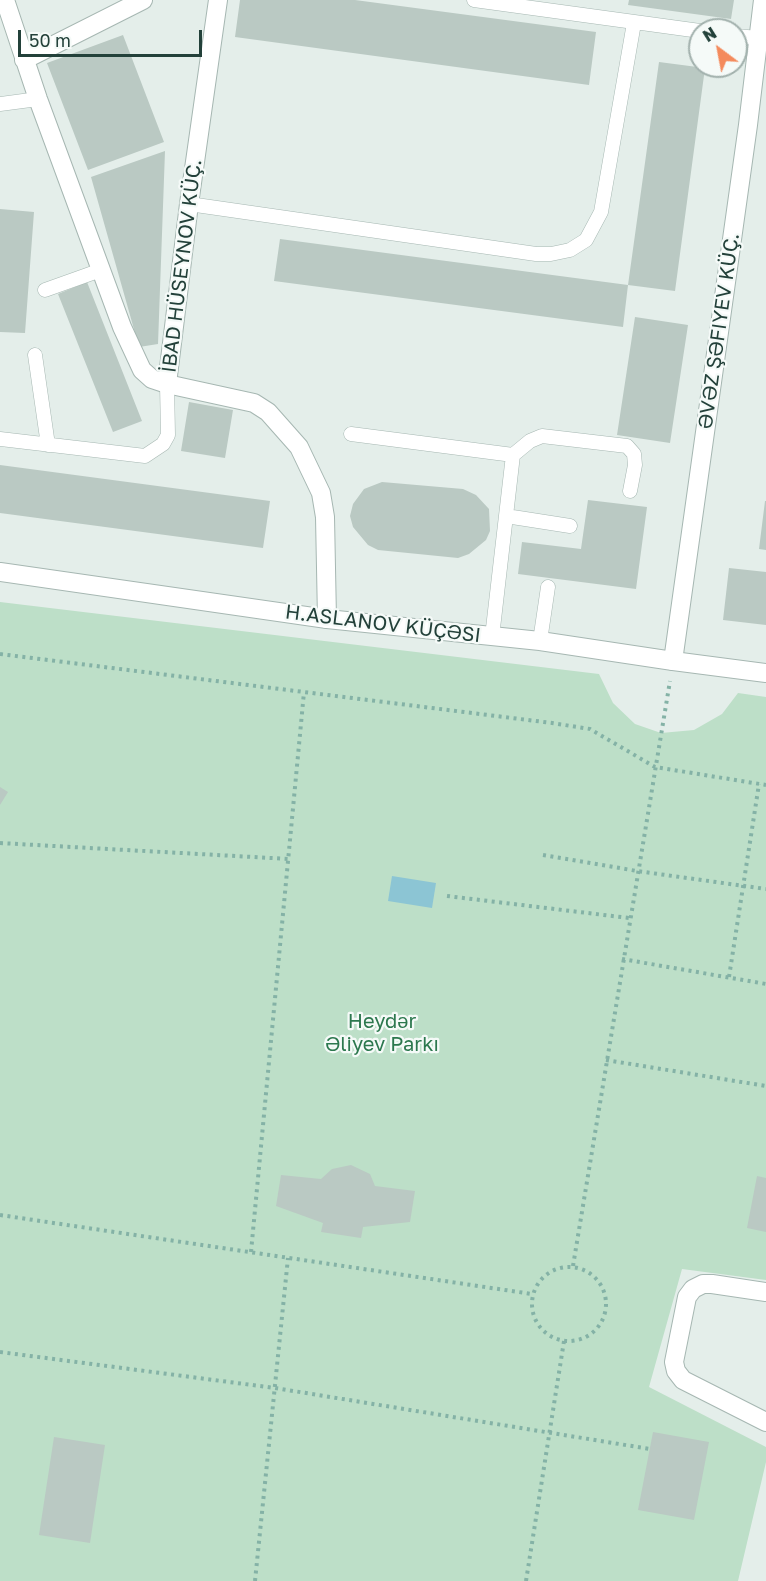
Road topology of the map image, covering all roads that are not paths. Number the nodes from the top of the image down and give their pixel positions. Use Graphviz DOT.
graph roads {
  1 [pos="5,0"];
  2 [pos="143,0"];
  3 [pos="218,0"];
  4 [pos="474,0"];
  5 [pos="763,0"];
  6 [pos="634,23"];
  7 [pos="688,30"];
  8 [pos="748,37"];
  9 [pos="758,38"];
  10 [pos="24,60"];
  11 [pos="38,99"];
  12 [pos="0,104"];
  13 [pos="757,126"];
  14 [pos="189,204"];
  15 [pos="101,270"];
  16 [pos="45,290"];
  17 [pos="35,356"];
  18 [pos="167,384"];
  19 [pos="351,434"];
  20 [pos="0,439"];
  21 [pos="48,445"];
  22 [pos="513,455"];
  23 [pos="630,491"];
  24 [pos="506,516"];
  25 [pos="570,526"];
  26 [pos="0,572"];
  27 [pos="548,587"];
  28 [pos="327,619"];
  29 [pos="492,637"];
  30 [pos="540,641"];
  31 [pos="673,661"];
  32 [pos="766,674"];
  33 [pos="766,1292"];
  34 [pos="766,1422"];
  1 -- 10 [label="street"];
  2 -- 10 [label="street"];
  3 -- 14 [label="street, İBAD HÜSEYNOV KÜÇ."];
  4 -- 6 [label="lane"];
  5 -- 9 [label="street, ƏVƏZ ŞƏFIYEV KÜÇ."];
  6 -- 7 [label="lane"];
  6 -- 14 [label="lane"];
  8 -- 9 [label="lane"];
  9 -- 13 [label="street, ƏVƏZ ŞƏFIYEV KÜÇ."];
  10 -- 11 [label="street"];
  11 -- 12 [label="lane"];
  11 -- 15 [label="street"];
  13 -- 31 [label="street, ƏVƏZ ŞƏFIYEV KÜÇ."];
  14 -- 18 [label="street, İBAD HÜSEYNOV KÜÇ."];
  15 -- 16 [label="lane"];
  15 -- 18 [label="street"];
  17 -- 21 [label="lane"];
  18 -- 21 [label="lane"];
  18 -- 28 [label="street, İBAD HÜSEYNOV KÜÇ."];
  19 -- 22 [label="lane"];
  20 -- 21 [label="lane"];
  22 -- 23 [label="lane"];
  22 -- 24 [label="lane"];
  24 -- 25 [label="lane"];
  24 -- 29 [label="lane"];
  26 -- 28 [label="street, H.ASLANOV KÜÇƏSI"];
  27 -- 30 [label="lane"];
  28 -- 29 [label="street, H.ASLANOV KÜÇƏSI"];
  29 -- 30 [label="street, H.ASLANOV KÜÇƏSI"];
  30 -- 31 [label="street, H.ASLANOV KÜÇƏSI"];
  31 -- 32 [label="street, H.ASLANOV KÜÇƏSI"];
  33 -- 34 [label="street"];
}
